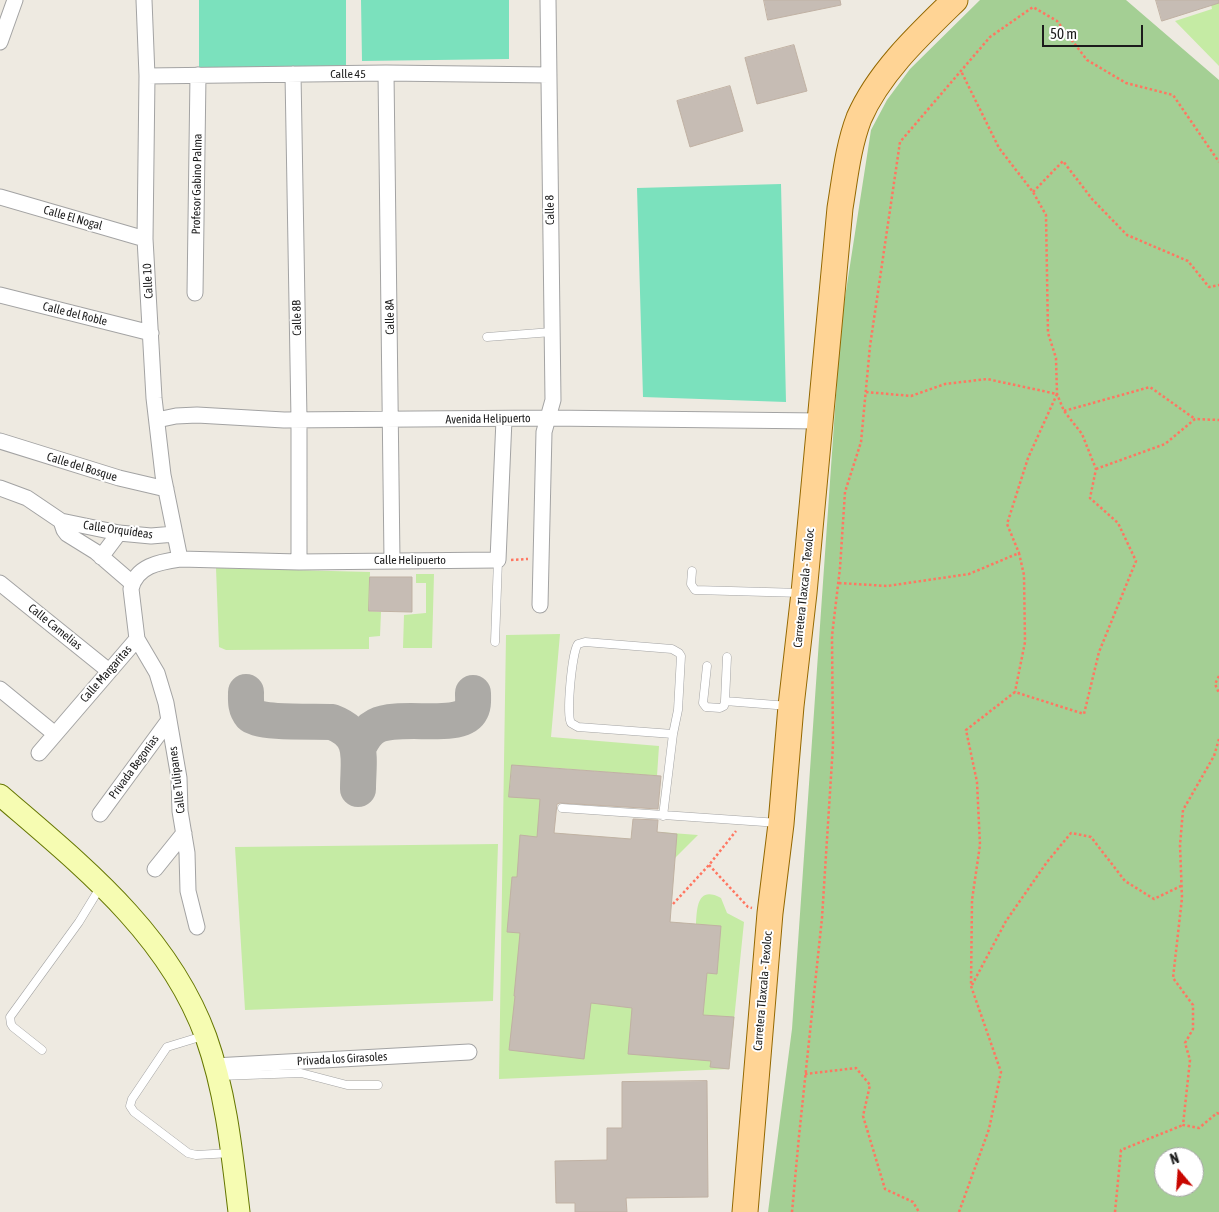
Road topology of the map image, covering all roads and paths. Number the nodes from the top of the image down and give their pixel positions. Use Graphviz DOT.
graph roads {
  1 [pos="15,0"];
  2 [pos="144,0"];
  3 [pos="548,0"];
  4 [pos="955,0"];
  5 [pos="0,42"];
  6 [pos="961,70"];
  7 [pos="386,73"];
  8 [pos="293,74"];
  9 [pos="198,75"];
  10 [pos="549,75"];
  11 [pos="147,76"];
  12 [pos="1219,162"];
  13 [pos="1033,192"];
  14 [pos="0,197"];
  15 [pos="145,239"];
  16 [pos="1219,285"];
  17 [pos="195,293"];
  18 [pos="0,295"];
  19 [pos="552,332"];
  20 [pos="151,333"];
  21 [pos="487,337"];
  22 [pos="866,392"];
  23 [pos="1057,394"];
  24 [pos="1064,411"];
  25 [pos="547,418"];
  26 [pos="504,419"];
  27 [pos="1195,419"];
  28 [pos="157,420"];
  29 [pos="298,420"];
  30 [pos="391,420"];
  31 [pos="1219,420"];
  32 [pos="820,421"];
  33 [pos="0,441"];
  34 [pos="1096,469"];
  35 [pos="0,488"];
  36 [pos="166,490"];
  37 [pos="61,521"];
  38 [pos="119,533"];
  39 [pos="175,534"];
  40 [pos="1019,553"];
  41 [pos="101,557"];
  42 [pos="542,558"];
  43 [pos="180,559"];
  44 [pos="392,560"];
  45 [pos="498,560"];
  46 [pos="299,562"];
  47 [pos="692,571"];
  48 [pos="0,583"];
  49 [pos="132,583"];
  50 [pos="838,583"];
  51 [pos="804,593"];
  52 [pos="540,605"];
  53 [pos="137,639"];
  54 [pos="495,642"];
  55 [pos="727,656"];
  56 [pos="707,666"];
  57 [pos="110,671"];
  58 [pos="1219,676"];
  59 [pos="0,689"];
  60 [pos="1015,692"];
  61 [pos="1219,693"];
  62 [pos="725,701"];
  63 [pos="791,706"];
  64 [pos="169,720"];
  65 [pos="56,734"];
  66 [pos="673,734"];
  67 [pos="1219,740"];
  68 [pos="39,753"];
  69 [pos="0,795"];
  70 [pos="562,808"];
  71 [pos="100,814"];
  72 [pos="663,816"];
  73 [pos="744,821"];
  74 [pos="781,824"];
  75 [pos="184,833"];
  76 [pos="709,865"];
  77 [pos="155,869"];
  78 [pos="102,885"];
  79 [pos="1181,886"];
  80 [pos="673,904"];
  81 [pos="770,913"];
  82 [pos="197,927"];
  83 [pos="971,986"];
  84 [pos="205,1035"];
  85 [pos="42,1050"];
  86 [pos="469,1052"];
  87 [pos="216,1071"];
  88 [pos="806,1074"];
  89 [pos="378,1085"];
  90 [pos="1219,1114"];
  91 [pos="1183,1125"];
  92 [pos="232,1153"];
  93 [pos="239,1212"];
  94 [pos="745,1212"];
  95 [pos="792,1212"];
  96 [pos="918,1212"];
  97 [pos="959,1212"];
  98 [pos="1115,1212"];
  1 -- 5 [label="street"];
  2 -- 11 [label="street, Calle 10"];
  3 -- 10 [label="street, Calle 8"];
  4 -- 32 [label="main road, Carretera Tlaxcala - Texoloc"];
  6 -- 12 [label="path"];
  6 -- 13 [label="path"];
  6 -- 22 [label="path"];
  7 -- 8 [label="street, Calle 45"];
  7 -- 10 [label="street, Calle 45"];
  7 -- 30 [label="street, Calle 8A"];
  8 -- 9 [label="street, Calle 45"];
  8 -- 29 [label="street, Calle 8B"];
  9 -- 11 [label="street, Calle 45"];
  9 -- 17 [label="street, Profesor Gabino Palma"];
  10 -- 19 [label="street, Calle 8"];
  11 -- 15 [label="street, Calle 10"];
  13 -- 16 [label="path"];
  13 -- 23 [label="path"];
  14 -- 15 [label="street, Calle El Nogal"];
  15 -- 20 [label="street, Calle 10"];
  18 -- 20 [label="street, Calle del Roble"];
  19 -- 21 [label="lane"];
  19 -- 25 [label="street, Calle 8"];
  20 -- 28 [label="street, Calle 10"];
  22 -- 23 [label="path"];
  22 -- 50 [label="path"];
  23 -- 24 [label="path"];
  23 -- 40 [label="path"];
  24 -- 27 [label="path"];
  24 -- 34 [label="path"];
  25 -- 26 [label="street, Avenida Helipuerto"];
  25 -- 32 [label="street, Avenida Helipuerto"];
  25 -- 42 [label="street, Calle 8"];
  26 -- 30 [label="street, Avenida Helipuerto"];
  26 -- 45 [label="street"];
  27 -- 31 [label="path"];
  27 -- 34 [label="path"];
  28 -- 29 [label="street, Avenida Helipuerto"];
  28 -- 36 [label="street, Calle 10"];
  29 -- 30 [label="street, Avenida Helipuerto"];
  29 -- 46 [label="street, Calle 8B"];
  30 -- 44 [label="street, Calle 8A"];
  32 -- 51 [label="main road, Carretera Tlaxcala - Texoloc"];
  33 -- 36 [label="street, Calle del Bosque"];
  34 -- 60 [label="path"];
  35 -- 37 [label="street, Calle Orquídeas"];
  36 -- 39 [label="street, Calle 10"];
  37 -- 38 [label="street, Calle Orquídeas"];
  37 -- 41 [label="street, Calle Orquídeas"];
  38 -- 39 [label="street, Calle Orquídeas"];
  38 -- 41 [label="street"];
  39 -- 43 [label="street, Calle 10"];
  40 -- 50 [label="path"];
  40 -- 60 [label="path"];
  41 -- 49 [label="street, Calle Orquídeas"];
  42 -- 45 [label="path"];
  42 -- 52 [label="street, Calle 8"];
  43 -- 46 [label="street, Calle Helipuerto"];
  43 -- 49 [label="street"];
  44 -- 45 [label="street, Calle Helipuerto"];
  44 -- 46 [label="street, Calle Helipuerto"];
  45 -- 54 [label="lane"];
  47 -- 51 [label="lane"];
  48 -- 57 [label="street, Calle Camelias"];
  49 -- 53 [label="street, Calle Margaritas"];
  50 -- 88 [label="path"];
  51 -- 63 [label="main road, Carretera Tlaxcala - Texoloc"];
  53 -- 57 [label="street, Calle Margaritas"];
  53 -- 64 [label="street, Calle Tulipanes"];
  55 -- 62 [label="lane"];
  56 -- 62 [label="lane"];
  57 -- 65 [label="street, Calle Margaritas"];
  58 -- 61 [label="path"];
  59 -- 65 [label="street"];
  60 -- 83 [label="path"];
  62 -- 63 [label="lane"];
  63 -- 74 [label="main road, Carretera Tlaxcala - Texoloc"];
  64 -- 71 [label="street, Privada Begonias"];
  64 -- 75 [label="street, Calle Tulipanes"];
  65 -- 68 [label="street, Calle Margaritas"];
  66 -- 66 [label="lane"];
  66 -- 72 [label="lane"];
  67 -- 79 [label="path"];
  69 -- 78 [label="main road"];
  70 -- 72 [label="lane"];
  72 -- 73 [label="lane"];
  73 -- 74 [label="lane"];
  73 -- 76 [label="path"];
  74 -- 81 [label="main road, Carretera Tlaxcala - Texoloc"];
  75 -- 77 [label="street"];
  75 -- 82 [label="street, Calle Tulipanes"];
  76 -- 80 [label="path"];
  76 -- 81 [label="path"];
  78 -- 84 [label="main road"];
  78 -- 85 [label="lane"];
  79 -- 83 [label="path"];
  79 -- 91 [label="path"];
  81 -- 94 [label="main road, Carretera Tlaxcala - Texoloc"];
  83 -- 97 [label="path"];
  84 -- 87 [label="main road"];
  84 -- 92 [label="lane"];
  86 -- 87 [label="street, Privada los Girasoles"];
  87 -- 89 [label="lane"];
  87 -- 92 [label="main road"];
  88 -- 95 [label="path"];
  88 -- 96 [label="path"];
  90 -- 91 [label="path"];
  91 -- 98 [label="path"];
  92 -- 93 [label="main road"];
}
